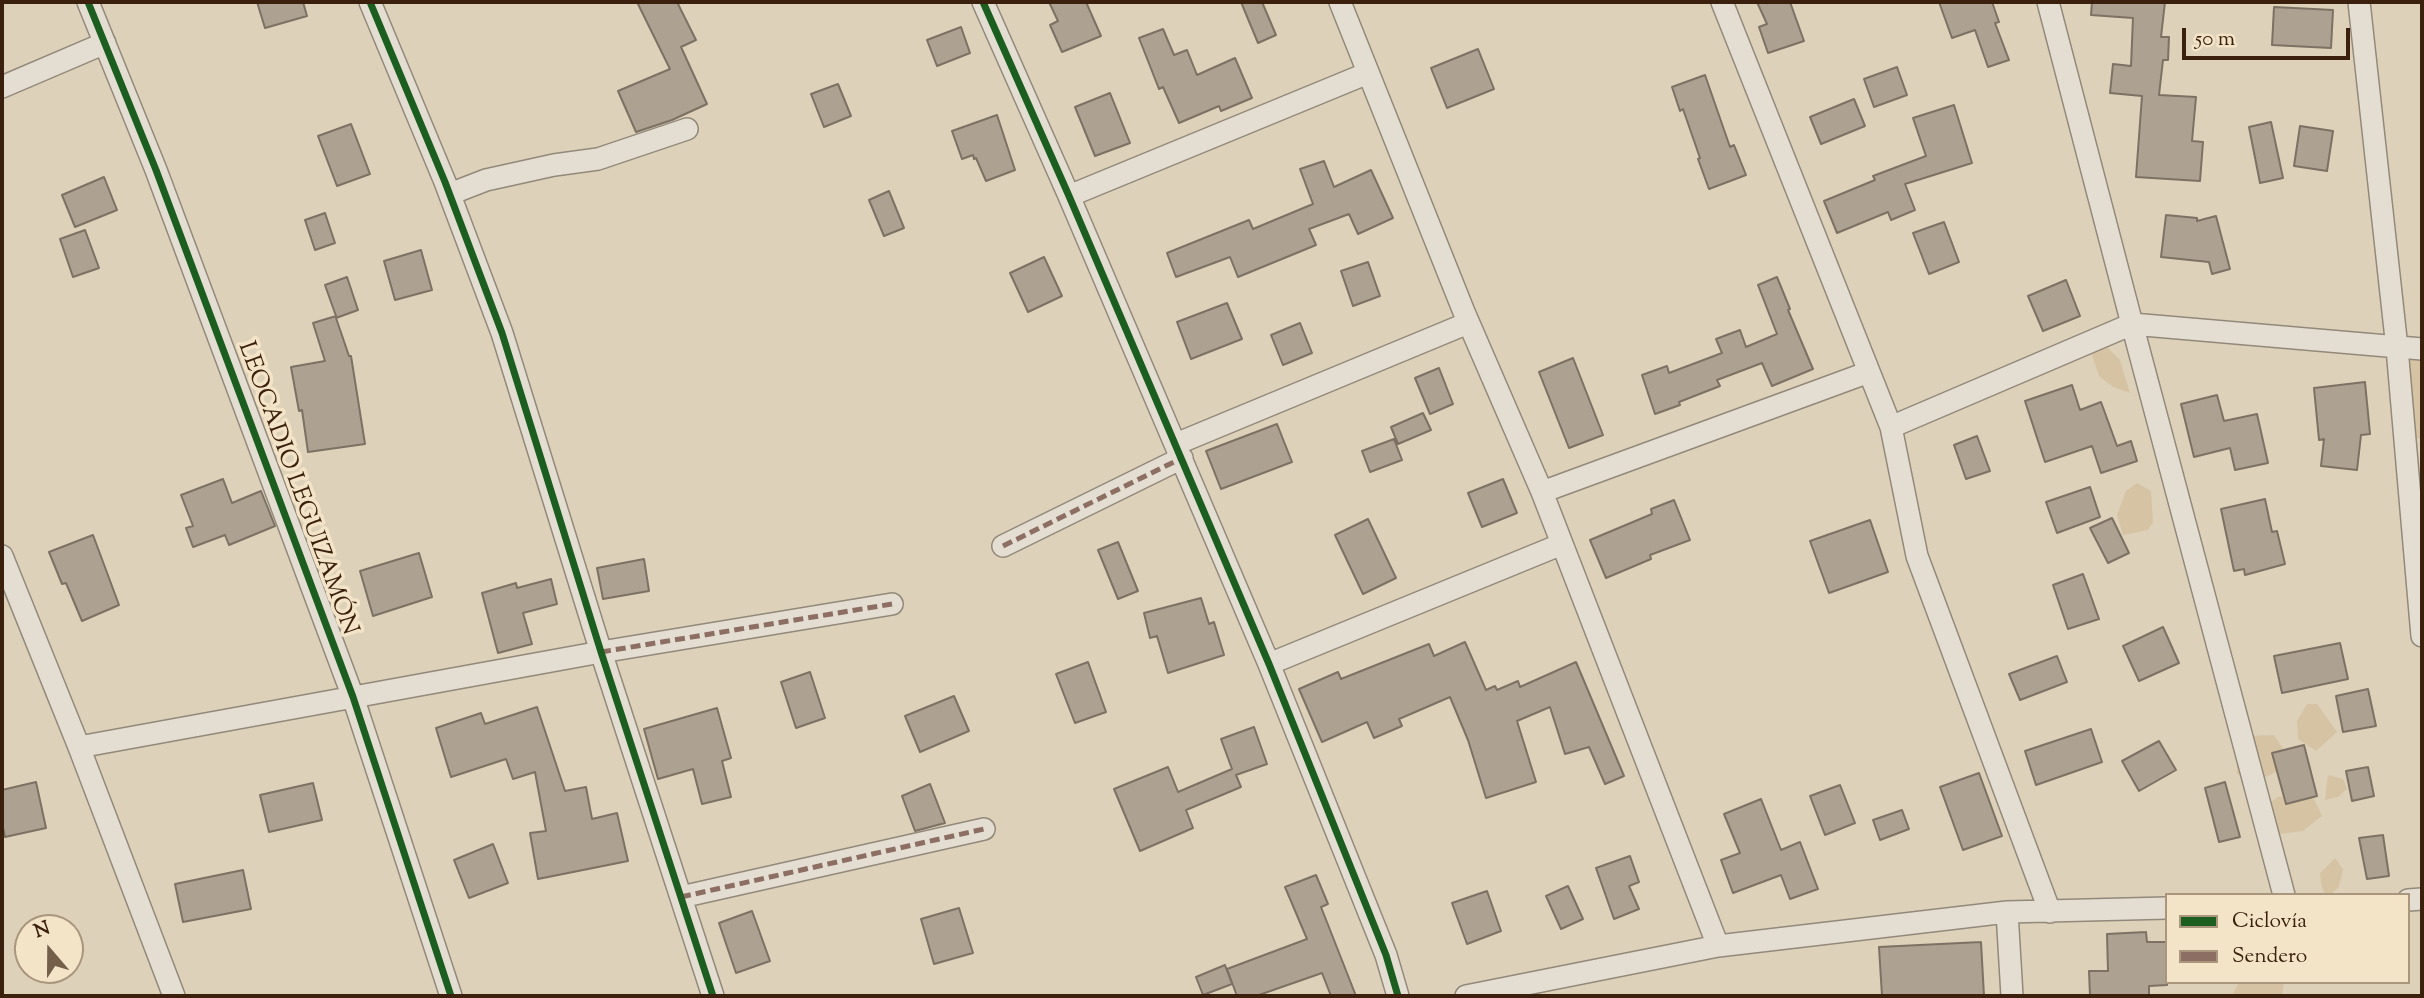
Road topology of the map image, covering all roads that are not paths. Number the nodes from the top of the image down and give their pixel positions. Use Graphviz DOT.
graph roads {
  1 [pos="88,2"];
  2 [pos="370,2"];
  3 [pos="983,2"];
  4 [pos="1340,2"];
  5 [pos="1722,2"];
  6 [pos="2048,2"];
  7 [pos="2359,2"];
  8 [pos="105,43"];
  9 [pos="1368,73"];
  10 [pos="2,86"];
  11 [pos="687,129"];
  12 [pos="450,194"];
  13 [pos="1069,196"];
  14 [pos="1468,323"];
  15 [pos="2132,324"];
  16 [pos="2397,348"];
  17 [pos="2422,349"];
  18 [pos="1869,372"];
  19 [pos="1891,427"];
  20 [pos="1179,451"];
  21 [pos="1542,492"];
  22 [pos="1562,544"];
  23 [pos="1003,546"];
  24 [pos="2,556"];
  25 [pos="892,604"];
  26 [pos="2422,636"];
  27 [pos="601,652"];
  28 [pos="1269,664"];
  29 [pos="353,697"];
  30 [pos="79,747"];
  31 [pos="984,829"];
  32 [pos="2283,893"];
  33 [pos="681,897"];
  34 [pos="2165,908"];
  35 [pos="2007,912"];
  36 [pos="2050,912"];
  37 [pos="1718,946"];
  38 [pos="174,996"];
  39 [pos="451,996"];
  40 [pos="713,996"];
  41 [pos="1398,996"];
  42 [pos="1466,996"];
  43 [pos="2012,996"];
  1 -- 8 [label="street, LEOCADIO LEGUIZAMÓN"];
  2 -- 12 [label="street"];
  3 -- 13 [label="street"];
  4 -- 9 [label="street"];
  5 -- 18 [label="street"];
  6 -- 15 [label="street"];
  7 -- 16 [label="street"];
  8 -- 10 [label="street"];
  8 -- 29 [label="street, LEOCADIO LEGUIZAMÓN"];
  9 -- 13 [label="street"];
  9 -- 14 [label="street"];
  11 -- 12 [label="street"];
  12 -- 27 [label="street"];
  13 -- 20 [label="street"];
  14 -- 20 [label="street"];
  14 -- 21 [label="street"];
  15 -- 16 [label="street"];
  15 -- 19 [label="street"];
  15 -- 32 [label="street"];
  16 -- 17 [label="street"];
  16 -- 26 [label="street"];
  18 -- 19 [label="street"];
  18 -- 21 [label="street"];
  19 -- 36 [label="street"];
  20 -- 23 [label="street"];
  20 -- 28 [label="street"];
  21 -- 22 [label="street"];
  22 -- 28 [label="street"];
  22 -- 37 [label="street"];
  24 -- 30 [label="street"];
  25 -- 27 [label="street"];
  27 -- 29 [label="street"];
  27 -- 33 [label="street"];
  28 -- 41 [label="street"];
  29 -- 30 [label="street"];
  29 -- 39 [label="street, LEOCADIO LEGUIZAMÓN"];
  30 -- 38 [label="street"];
  31 -- 33 [label="street"];
  33 -- 40 [label="street"];
  34 -- 36 [label="street"];
  35 -- 36 [label="street"];
  35 -- 37 [label="street"];
  35 -- 43 [label="street"];
  37 -- 42 [label="street"];
}
